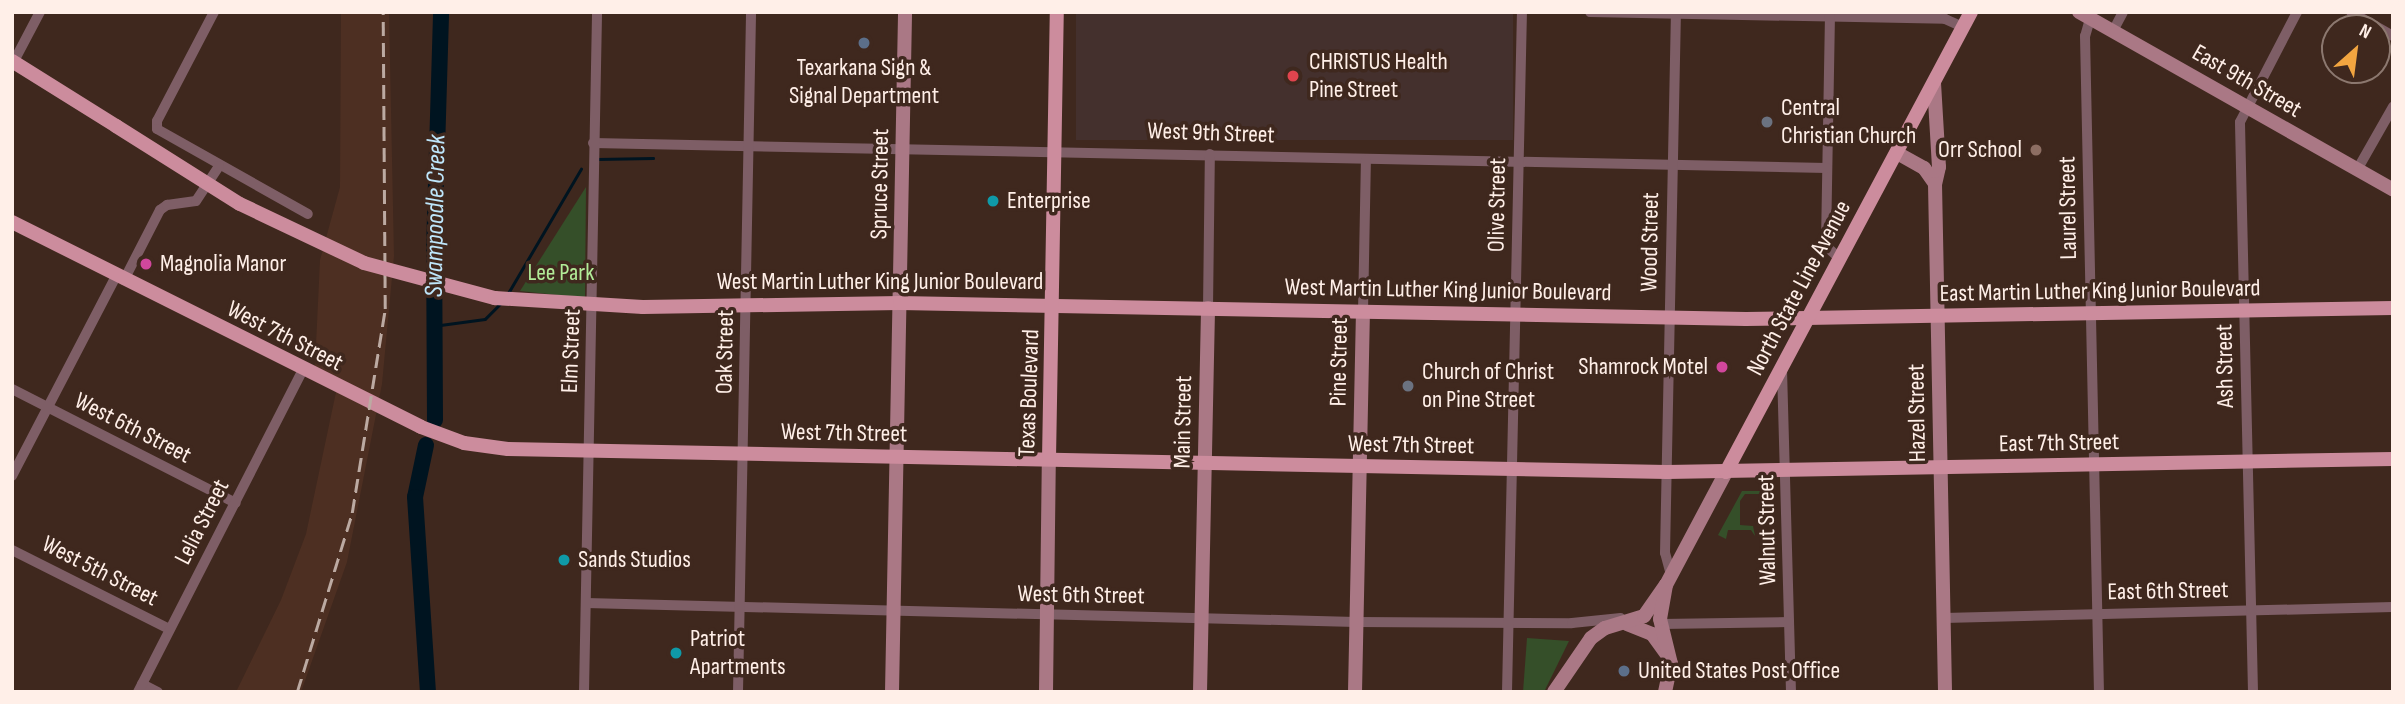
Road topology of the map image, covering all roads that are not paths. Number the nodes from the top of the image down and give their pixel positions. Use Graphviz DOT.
graph roads {
  1 [pos="40,12"];
  2 [pos="214,12"];
  3 [pos="597,12"];
  4 [pos="751,12"];
  5 [pos="905,12"];
  6 [pos="1057,12"];
  7 [pos="1522,12"];
  8 [pos="1590,12"];
  9 [pos="1971,12"];
  10 [pos="2123,12"];
  11 [pos="2297,12"];
  12 [pos="2351,12"];
  13 [pos="1676,14"];
  14 [pos="2084,15"];
  15 [pos="1830,16"];
  16 [pos="1963,27"];
  17 [pos="2113,31"];
  18 [pos="2393,36"];
  19 [pos="13,63"];
  20 [pos="1934,83"];
  21 [pos="2245,106"];
  22 [pos="2393,107"];
  23 [pos="593,143"];
  24 [pos="750,145"];
  25 [pos="904,149"];
  26 [pos="1055,152"];
  27 [pos="1897,153"];
  28 [pos="1210,154"];
  29 [pos="1366,160"];
  30 [pos="1518,162"];
  31 [pos="219,166"];
  32 [pos="1672,166"];
  33 [pos="1827,167"];
  34 [pos="2357,170"];
  35 [pos="1935,184"];
  36 [pos="2393,190"];
  37 [pos="308,214"];
  38 [pos="12,222"];
  39 [pos="1840,259"];
  40 [pos="120,278"];
  41 [pos="747,303"];
  42 [pos="900,303"];
  43 [pos="1054,305"];
  44 [pos="1208,308"];
  45 [pos="2393,308"];
  46 [pos="2245,311"];
  47 [pos="1363,312"];
  48 [pos="1516,314"];
  49 [pos="2091,314"];
  50 [pos="1670,317"];
  51 [pos="1808,318"];
  52 [pos="1938,318"];
  53 [pos="1782,368"];
  54 [pos="302,371"];
  55 [pos="12,389"];
  56 [pos="48,408"];
  57 [pos="589,451"];
  58 [pos="744,454"];
  59 [pos="897,457"];
  60 [pos="1049,459"];
  61 [pos="2393,459"];
  62 [pos="2248,463"];
  63 [pos="1205,464"];
  64 [pos="2095,465"];
  65 [pos="1359,466"];
  66 [pos="1941,468"];
  67 [pos="1512,469"];
  68 [pos="1787,469"];
  69 [pos="1667,472"];
  70 [pos="1726,472"];
  71 [pos="12,476"];
  72 [pos="236,503"];
  73 [pos="12,550"];
  74 [pos="1669,580"];
  75 [pos="586,603"];
  76 [pos="2393,607"];
  77 [pos="740,608"];
  78 [pos="894,610"];
  79 [pos="1648,611"];
  80 [pos="2252,611"];
  81 [pos="2098,614"];
  82 [pos="1047,615"];
  83 [pos="1944,618"];
  84 [pos="1202,620"];
  85 [pos="1356,622"];
  86 [pos="1789,622"];
  87 [pos="1574,623"];
  88 [pos="1510,624"];
  89 [pos="1627,624"];
  90 [pos="1661,624"];
  91 [pos="169,629"];
  92 [pos="1582,646"];
  93 [pos="1671,664"];
  94 [pos="140,688"];
  95 [pos="158,692"];
  96 [pos="584,692"];
  97 [pos="738,692"];
  98 [pos="892,692"];
  99 [pos="1046,692"];
  100 [pos="1200,692"];
  101 [pos="1354,692"];
  102 [pos="1507,692"];
  103 [pos="1555,692"];
  104 [pos="1665,692"];
  105 [pos="1791,692"];
  106 [pos="1945,692"];
  107 [pos="2099,692"];
  108 [pos="2253,692"];
  1 -- 19 [label="street"];
  2 -- 31 [label="street"];
  3 -- 23 [label="street, Elm Street"];
  4 -- 24 [label="street, Oak Street"];
  5 -- 25 [label="street, Spruce Street"];
  6 -- 26 [label="main road, Texas Boulevard"];
  7 -- 30 [label="street, Olive Street"];
  8 -- 13 [label="street"];
  9 -- 16 [label="main road, North State Line Avenue"];
  10 -- 17 [label="street"];
  11 -- 21 [label="street, Ash Street"];
  12 -- 18 [label="street"];
  13 -- 15 [label="street"];
  13 -- 32 [label="street, Wood Street"];
  14 -- 17 [label="street, East 9th Street"];
  14 -- 49 [label="street, Laurel Street"];
  15 -- 16 [label="street"];
  15 -- 33 [label="street"];
  16 -- 20 [label="main road, North State Line Avenue"];
  17 -- 21 [label="street, East 9th Street"];
  19 -- 41 [label="main road, West Martin Luther King Junior Boulevard, bridge"];
  20 -- 27 [label="main road, North State Line Avenue"];
  20 -- 35 [label="street, Hazel Street"];
  21 -- 34 [label="street, East 9th Street"];
  21 -- 46 [label="street, Ash Street"];
  22 -- 34 [label="street"];
  23 -- 24 [label="street, West 9th Street"];
  23 -- 57 [label="street, Elm Street"];
  24 -- 25 [label="street, West 9th Street"];
  24 -- 41 [label="street, Oak Street"];
  25 -- 26 [label="street, West 9th Street"];
  25 -- 42 [label="street, Spruce Street"];
  26 -- 28 [label="street, West 9th Street"];
  26 -- 43 [label="main road, Texas Boulevard"];
  27 -- 35 [label="street"];
  27 -- 39 [label="main road, North State Line Avenue"];
  28 -- 29 [label="street, West 9th Street"];
  28 -- 44 [label="street, Main Street"];
  29 -- 30 [label="street, West 9th Street"];
  29 -- 47 [label="street, Pine Street"];
  30 -- 32 [label="street, West 9th Street"];
  30 -- 48 [label="street, Olive Street"];
  31 -- 37 [label="street"];
  31 -- 40 [label="street"];
  32 -- 33 [label="street, West 9th Street"];
  32 -- 50 [label="street, Wood Street"];
  33 -- 39 [label="street"];
  34 -- 36 [label="street, East 9th Street"];
  35 -- 52 [label="street, Hazel Street"];
  38 -- 40 [label="main road, West 7th Street"];
  39 -- 51 [label="main road, North State Line Avenue"];
  40 -- 54 [label="main road, West 7th Street"];
  40 -- 56 [label="street"];
  41 -- 42 [label="main road, West Martin Luther King Junior Boulevard"];
  41 -- 58 [label="street, Oak Street"];
  42 -- 43 [label="main road, West Martin Luther King Junior Boulevard"];
  42 -- 59 [label="street, Spruce Street"];
  43 -- 44 [label="main road, West Martin Luther King Junior Boulevard"];
  43 -- 60 [label="main road, Texas Boulevard"];
  44 -- 47 [label="main road, West Martin Luther King Junior Boulevard"];
  44 -- 63 [label="street, Main Street"];
  45 -- 46 [label="main road, East Martin Luther King Junior Boulevard"];
  46 -- 49 [label="main road, East Martin Luther King Junior Boulevard"];
  46 -- 62 [label="street, Ash Street"];
  47 -- 48 [label="main road, West Martin Luther King Junior Boulevard"];
  47 -- 65 [label="street, Pine Street"];
  48 -- 50 [label="main road, West Martin Luther King Junior Boulevard"];
  48 -- 67 [label="street, Olive Street"];
  49 -- 52 [label="main road, East Martin Luther King Junior Boulevard"];
  49 -- 64 [label="street, Laurel Street"];
  50 -- 51 [label="main road, West Martin Luther King Junior Boulevard"];
  50 -- 69 [label="street, Wood Street"];
  51 -- 52 [label="main road, East Martin Luther King Junior Boulevard"];
  51 -- 53 [label="main road, North State Line Avenue"];
  52 -- 66 [label="street, Hazel Street"];
  53 -- 68 [label="street, Walnut Street"];
  53 -- 70 [label="main road, North State Line Avenue"];
  54 -- 57 [label="main road, West 7th Street"];
  54 -- 72 [label="street, Lelia Street"];
  55 -- 56 [label="street, West 6th Street"];
  56 -- 71 [label="street"];
  56 -- 72 [label="street, West 6th Street"];
  57 -- 58 [label="main road, West 7th Street"];
  57 -- 75 [label="street, Elm Street"];
  58 -- 59 [label="main road, West 7th Street"];
  58 -- 77 [label="street, Oak Street"];
  59 -- 60 [label="main road, West 7th Street"];
  59 -- 78 [label="street, Spruce Street"];
  60 -- 63 [label="main road, West 7th Street"];
  60 -- 82 [label="street, Texas Boulevard"];
  61 -- 62 [label="main road, East 7th Street"];
  62 -- 64 [label="main road, East 7th Street"];
  62 -- 80 [label="street, Ash Street"];
  63 -- 65 [label="main road, West 7th Street"];
  63 -- 84 [label="street, Main Street"];
  64 -- 66 [label="main road, East 7th Street"];
  64 -- 81 [label="street, Laurel Street"];
  65 -- 67 [label="main road, West 7th Street"];
  65 -- 85 [label="street, Pine Street"];
  66 -- 68 [label="main road, East 7th Street"];
  66 -- 83 [label="street, Hazel Street"];
  67 -- 69 [label="main road, West 7th Street"];
  67 -- 88 [label="street, Olive Street"];
  68 -- 70 [label="main road, East 7th Street"];
  68 -- 86 [label="street, Walnut Street"];
  69 -- 70 [label="main road, West 7th Street"];
  69 -- 74 [label="street, Wood Street"];
  70 -- 74 [label="street, North State Line Avenue"];
  72 -- 91 [label="street, Lelia Street"];
  73 -- 91 [label="street, West 5th Street"];
  74 -- 79 [label="street, North State Line Avenue"];
  74 -- 90 [label="street, North State Line Avenue"];
  75 -- 77 [label="street, West 6th Street"];
  75 -- 96 [label="street, Elm Street"];
  76 -- 80 [label="street, East 6th Street"];
  77 -- 78 [label="street, West 6th Street"];
  77 -- 97 [label="street, Oak Street"];
  78 -- 82 [label="street, West 6th Street"];
  78 -- 98 [label="street, Spruce Street"];
  79 -- 87 [label="street, West 6th Street"];
  79 -- 89 [label="street, North State Line Avenue"];
  80 -- 81 [label="street, East 6th Street"];
  80 -- 108 [label="street, Ash Street"];
  81 -- 83 [label="street, East 6th Street"];
  81 -- 107 [label="street, Laurel Street"];
  82 -- 84 [label="street, West 6th Street"];
  82 -- 99 [label="street, Texas Boulevard"];
  83 -- 106 [label="street, Hazel Street"];
  84 -- 85 [label="street, West 6th Street"];
  84 -- 100 [label="street, Main Street"];
  85 -- 88 [label="street, West 6th Street"];
  85 -- 101 [label="street, Pine Street"];
  86 -- 90 [label="street"];
  86 -- 105 [label="street, Walnut Street"];
  87 -- 88 [label="street, West 6th Street"];
  87 -- 92 [label="street"];
  88 -- 102 [label="street, Olive Street"];
  89 -- 92 [label="street, North State Line Avenue"];
  89 -- 93 [label="street"];
  90 -- 93 [label="street, North State Line Avenue"];
  91 -- 94 [label="street, Lelia Street"];
  92 -- 103 [label="street, North State Line Avenue"];
  93 -- 104 [label="street, North State Line Avenue"];
  94 -- 95 [label="street"];
}
